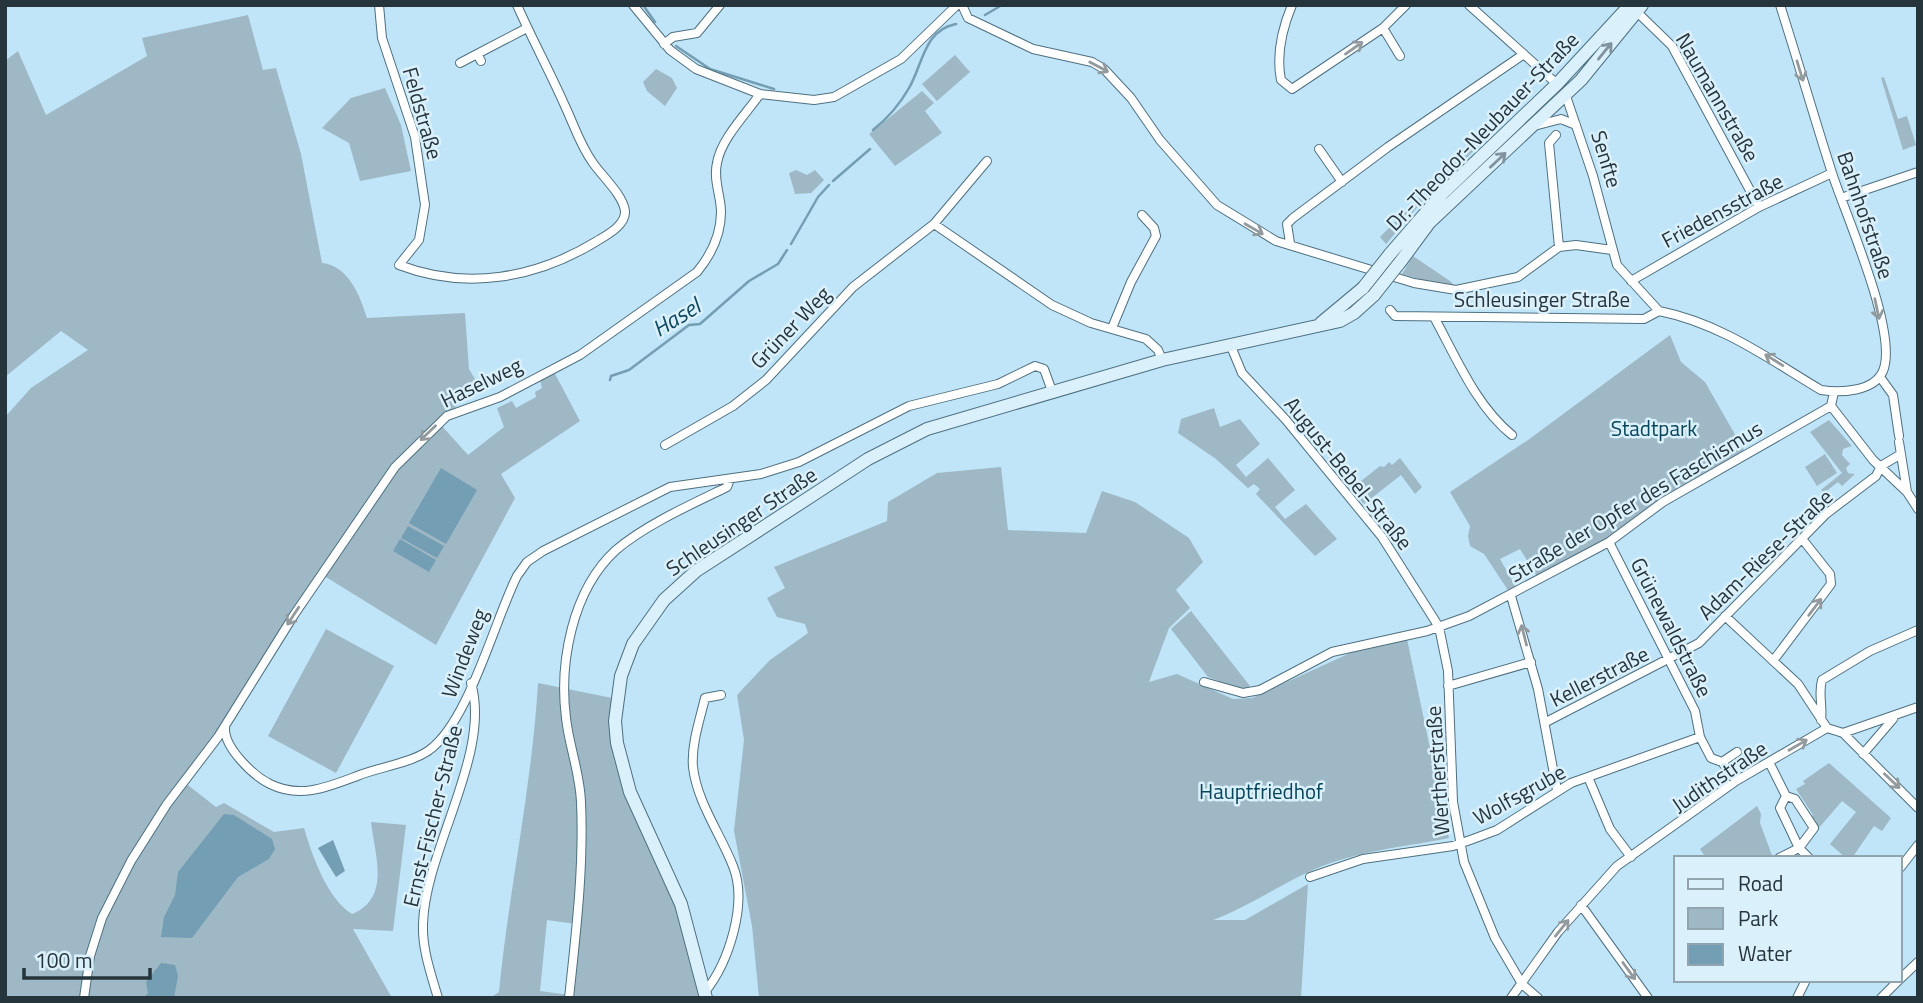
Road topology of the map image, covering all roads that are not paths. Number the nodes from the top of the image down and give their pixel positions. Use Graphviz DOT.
graph roads {
  1 [pos="379,5"];
  2 [pos="517,5"];
  3 [pos="633,5"];
  4 [pos="720,5"];
  5 [pos="959,5"];
  6 [pos="1292,5"];
  7 [pos="1406,5"];
  8 [pos="1469,5"];
  9 [pos="1780,5"];
  10 [pos="1636,7"];
  11 [pos="527,28"];
  12 [pos="1382,28"];
  13 [pos="664,44"];
  14 [pos="1524,54"];
  15 [pos="1400,56"];
  16 [pos="460,62"];
  17 [pos="1557,84"];
  18 [pos="760,94"];
  19 [pos="1566,96"];
  20 [pos="1576,125"];
  21 [pos="1534,126"];
  22 [pos="1556,135"];
  23 [pos="1319,149"];
  24 [pos="987,161"];
  25 [pos="1918,172"];
  26 [pos="1832,173"];
  27 [pos="1342,182"];
  28 [pos="1841,198"];
  29 [pos="1759,207"];
  30 [pos="1142,215"];
  31 [pos="934,224"];
  32 [pos="1290,243"];
  33 [pos="1559,247"];
  34 [pos="1612,250"];
  35 [pos="1395,258"];
  36 [pos="1631,281"];
  37 [pos="1390,310"];
  38 [pos="1659,311"];
  39 [pos="1434,317"];
  40 [pos="1112,328"];
  41 [pos="1230,344"];
  42 [pos="1162,360"];
  43 [pos="1880,377"];
  44 [pos="1052,391"];
  45 [pos="1834,392"];
  46 [pos="1831,406"];
  47 [pos="1512,435"];
  48 [pos="665,445"];
  49 [pos="1901,454"];
  50 [pos="1881,466"];
  51 [pos="730,480"];
  52 [pos="1907,492"];
  53 [pos="1918,509"];
  54 [pos="1803,540"];
  55 [pos="1609,542"];
  56 [pos="1511,596"];
  57 [pos="1726,616"];
  58 [pos="1439,627"];
  59 [pos="1918,630"];
  60 [pos="1667,661"];
  61 [pos="1773,661"];
  62 [pos="1531,662"];
  63 [pos="1204,682"];
  64 [pos="471,683"];
  65 [pos="1452,685"];
  66 [pos="720,695"];
  67 [pos="1918,707"];
  68 [pos="1896,716"];
  69 [pos="1546,722"];
  70 [pos="1824,724"];
  71 [pos="225,725"];
  72 [pos="1843,733"];
  73 [pos="1700,737"];
  74 [pos="229,747"];
  75 [pos="209,750"];
  76 [pos="1737,752"];
  77 [pos="1863,754"];
  78 [pos="1722,762"];
  79 [pos="1769,762"];
  80 [pos="1588,777"];
  81 [pos="1736,781"];
  82 [pos="1557,790"];
  83 [pos="1786,796"];
  84 [pos="1917,805"];
  85 [pos="1460,844"];
  86 [pos="1918,845"];
  87 [pos="1799,848"];
  88 [pos="1631,856"];
  89 [pos="1783,856"];
  90 [pos="1807,856"];
  91 [pos="1902,866"];
  92 [pos="1310,877"];
  93 [pos="1581,905"];
  94 [pos="1918,962"];
  95 [pos="1902,978"];
  96 [pos="1802,982"];
  97 [pos="1898,982"];
  98 [pos="1522,984"];
  99 [pos="706,995"];
  100 [pos="1800,997"];
  101 [pos="84,998"];
  102 [pos="438,998"];
  103 [pos="569,998"];
  104 [pos="1511,998"];
  105 [pos="1538,998"];
  106 [pos="1648,998"];
  107 [pos="1881,998"];
  1 -- 11 [label="street, Feldstraße"];
  2 -- 11 [label="street"];
  3 -- 13 [label="street"];
  4 -- 13 [label="street"];
  5 -- 18 [label="street"];
  5 -- 32 [label="street, one-way"];
  6 -- 12 [label="street, one-way"];
  7 -- 12 [label="street"];
  8 -- 14 [label="street"];
  9 -- 26 [label="street, Bahnhofstraße, one-way"];
  10 -- 17 [label="main road, Dr.-Theodor-Neubauer-Straße"];
  19 -- 10 [label="main road, Dr.-Theodor-Neubauer-Straße, one-way"];
  10 -- 29 [label="street, Naumannstraße"];
  11 -- 16 [label="street"];
  12 -- 15 [label="street"];
  13 -- 18 [label="street"];
  14 -- 17 [label="street"];
  14 -- 27 [label="street"];
  17 -- 19 [label="main road, Senfte"];
  17 -- 35 [label="main road, Dr.-Theodor-Neubauer-Straße"];
  18 -- 71 [label="street, Haselweg, one-way"];
  19 -- 20 [label="street, Senfte"];
  19 -- 21 [label="main road, Dr.-Theodor-Neubauer-Straße"];
  20 -- 21 [label="street, Dr.-Theodor-Neubauer-Straße"];
  20 -- 34 [label="street, Senfte"];
  35 -- 21 [label="main road, Dr.-Theodor-Neubauer-Straße, one-way"];
  22 -- 33 [label="street"];
  23 -- 27 [label="street"];
  24 -- 31 [label="street, Grüner Weg"];
  25 -- 28 [label="street"];
  26 -- 28 [label="street, Bahnhofstraße"];
  26 -- 29 [label="street, Friedensstraße"];
  27 -- 32 [label="street"];
  28 -- 43 [label="street, Bahnhofstraße, one-way"];
  29 -- 36 [label="street, Friedensstraße"];
  30 -- 40 [label="street"];
  31 -- 40 [label="street"];
  31 -- 48 [label="street, Grüner Weg"];
  32 -- 33 [label="street"];
  33 -- 34 [label="street"];
  34 -- 36 [label="street, Senfte"];
  35 -- 41 [label="main road, bridge"];
  36 -- 38 [label="street, Senfte"];
  37 -- 39 [label="street, Schleusinger Straße"];
  38 -- 39 [label="street, Schleusinger Straße"];
  45 -- 38 [label="street, Schleusinger Straße, one-way"];
  39 -- 47 [label="street"];
  40 -- 42 [label="street"];
  41 -- 42 [label="main road, Schleusinger Straße"];
  41 -- 58 [label="street, August-Bebel-Straße"];
  42 -- 44 [label="main road, Schleusinger Straße"];
  43 -- 45 [label="street"];
  43 -- 49 [label="street"];
  44 -- 51 [label="street, Windeweg"];
  44 -- 99 [label="main road, Schleusinger Straße"];
  45 -- 46 [label="street"];
  46 -- 50 [label="street"];
  46 -- 55 [label="street, Straße der Opfer des Faschismus"];
  49 -- 50 [label="street"];
  49 -- 52 [label="street"];
  50 -- 52 [label="street"];
  50 -- 54 [label="street, Adam-Riese-Straße"];
  51 -- 64 [label="street, Windeweg"];
  51 -- 103 [label="street, Windeweg"];
  52 -- 53 [label="street"];
  54 -- 57 [label="street, Adam-Riese-Straße"];
  61 -- 54 [label="street, one-way"];
  55 -- 56 [label="street, Straße der Opfer des Faschismus"];
  55 -- 60 [label="street, Grünewaldstraße"];
  56 -- 58 [label="street, Straße der Opfer des Faschismus"];
  62 -- 56 [label="street, one-way"];
  57 -- 60 [label="street, Adam-Riese-Straße"];
  57 -- 61 [label="street"];
  58 -- 63 [label="street, Straße der Opfer des Faschismus"];
  58 -- 65 [label="street, Wertherstraße"];
  59 -- 70 [label="street"];
  60 -- 69 [label="street, Kellerstraße"];
  60 -- 73 [label="street, Grünewaldstraße"];
  61 -- 70 [label="street"];
  62 -- 65 [label="street"];
  62 -- 69 [label="street"];
  64 -- 74 [label="street, Windeweg"];
  64 -- 102 [label="street, Ernst-Fischer-Straße"];
  65 -- 85 [label="street, Wertherstraße"];
  66 -- 99 [label="street"];
  67 -- 68 [label="street"];
  68 -- 72 [label="street"];
  68 -- 77 [label="street"];
  69 -- 82 [label="street"];
  70 -- 72 [label="street"];
  79 -- 70 [label="street, Judithstraße, one-way"];
  71 -- 74 [label="street"];
  71 -- 75 [label="street, Haselweg"];
  72 -- 77 [label="street"];
  73 -- 78 [label="street, Grünewaldstraße"];
  73 -- 80 [label="street, Wolfsgrube"];
  74 -- 75 [label="street"];
  75 -- 101 [label="street, Haselweg"];
  76 -- 78 [label="street"];
  77 -- 84 [label="street, one-way"];
  78 -- 81 [label="street, Grünewaldstraße"];
  79 -- 81 [label="street, Judithstraße"];
  79 -- 83 [label="street"];
  80 -- 82 [label="street, Wolfsgrube"];
  80 -- 88 [label="street"];
  81 -- 88 [label="street, Judithstraße"];
  82 -- 85 [label="street, Wolfsgrube"];
  83 -- 87 [label="street"];
  83 -- 87 [label="street"];
  85 -- 92 [label="street, Wolfsgrube"];
  85 -- 98 [label="street, Wertherstraße"];
  86 -- 91 [label="street"];
  87 -- 89 [label="street"];
  87 -- 90 [label="street"];
  88 -- 93 [label="street, Judithstraße"];
  98 -- 93 [label="street, Judithstraße, one-way"];
  93 -- 106 [label="street, one-way"];
  94 -- 95 [label="street"];
  96 -- 100 [label="street"];
  97 -- 107 [label="street"];
  98 -- 104 [label="street, Judithstraße"];
  98 -- 105 [label="street, Wertherstraße"];
}
